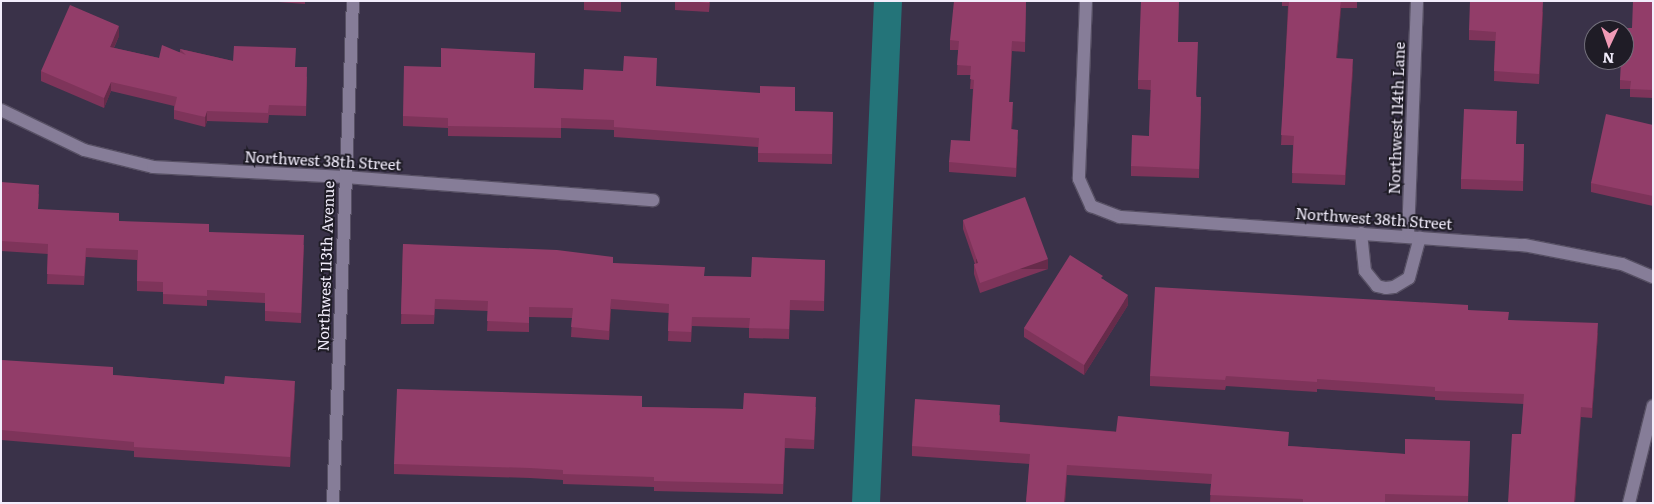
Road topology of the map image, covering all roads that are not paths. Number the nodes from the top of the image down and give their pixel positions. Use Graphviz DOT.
graph roads {
  1 [pos="352,1"];
  2 [pos="1086,1"];
  3 [pos="1417,1"];
  4 [pos="1,110"];
  5 [pos="345,177"];
  6 [pos="653,200"];
  7 [pos="1361,233"];
  8 [pos="1414,236"];
  9 [pos="1653,277"];
  10 [pos="1653,406"];
  11 [pos="333,503"];
  12 [pos="1629,503"];
  1 -- 5 [label="street, Northwest 113th Avenue"];
  2 -- 7 [label="street, Northwest 38th Street"];
  3 -- 8 [label="street, Northwest 114th Lane"];
  4 -- 5 [label="street, Northwest 38th Street"];
  5 -- 6 [label="street, Northwest 38th Street"];
  5 -- 11 [label="street, Northwest 113th Avenue"];
  7 -- 8 [label="street, Northwest 38th Street"];
  7 -- 8 [label="street, Northwest 114th Lane"];
  8 -- 9 [label="street, Northwest 38th Street"];
  10 -- 12 [label="street"];
}
